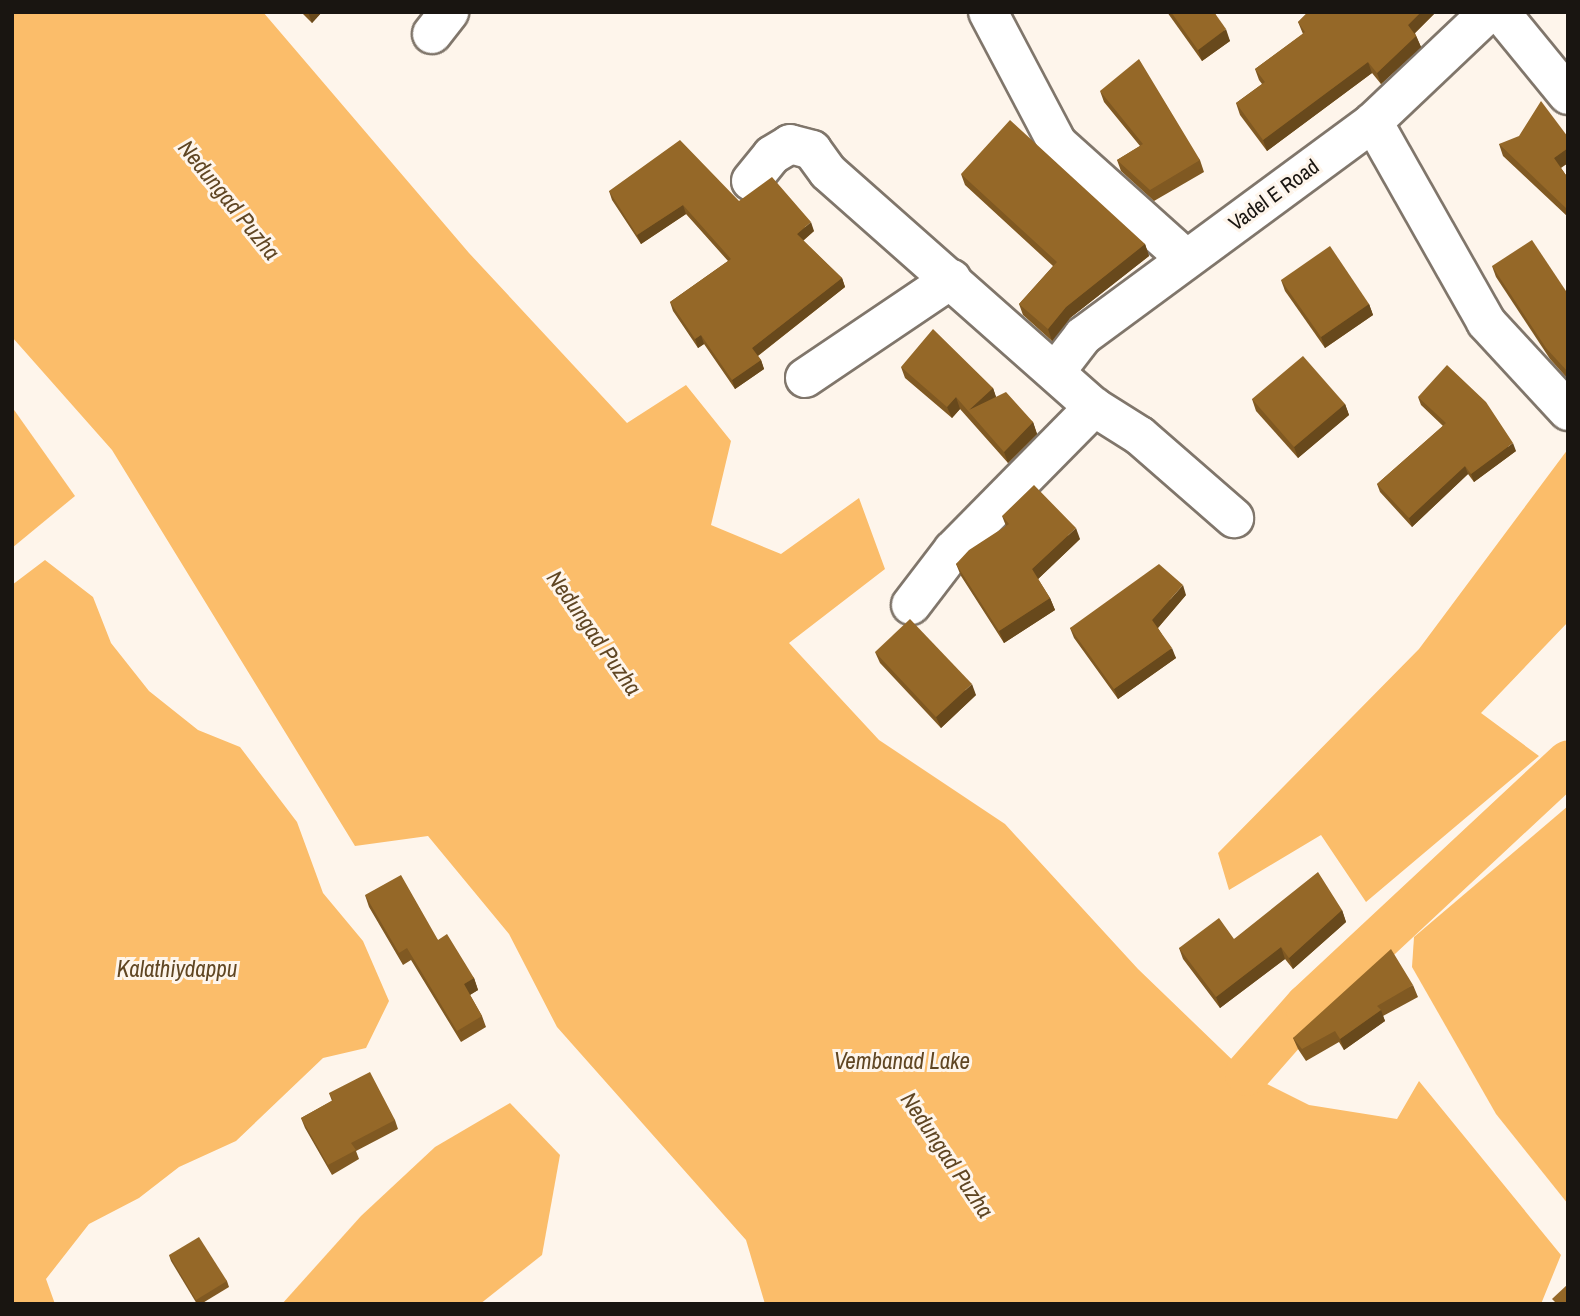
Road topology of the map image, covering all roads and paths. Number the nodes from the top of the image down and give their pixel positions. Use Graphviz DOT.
graph roads {
  1 [pos="988,12"];
  2 [pos="1489,12"];
  3 [pos="1500,12"];
  4 [pos="1568,95"];
  5 [pos="1373,122"];
  6 [pos="751,181"];
  7 [pos="1185,258"];
  8 [pos="952,279"];
  9 [pos="1056,371"];
  10 [pos="805,378"];
  11 [pos="1094,407"];
  12 [pos="1568,411"];
  13 [pos="1234,517"];
  14 [pos="911,605"];
  1 -- 7 [label="street"];
  2 -- 5 [label="street, Vadel E Road"];
  3 -- 4 [label="street"];
  5 -- 7 [label="street, Vadel E Road"];
  5 -- 12 [label="street"];
  6 -- 8 [label="street"];
  7 -- 9 [label="street, Vadel E Road"];
  8 -- 9 [label="street"];
  8 -- 10 [label="street"];
  9 -- 11 [label="street"];
  11 -- 13 [label="street"];
  11 -- 14 [label="street"];
}
